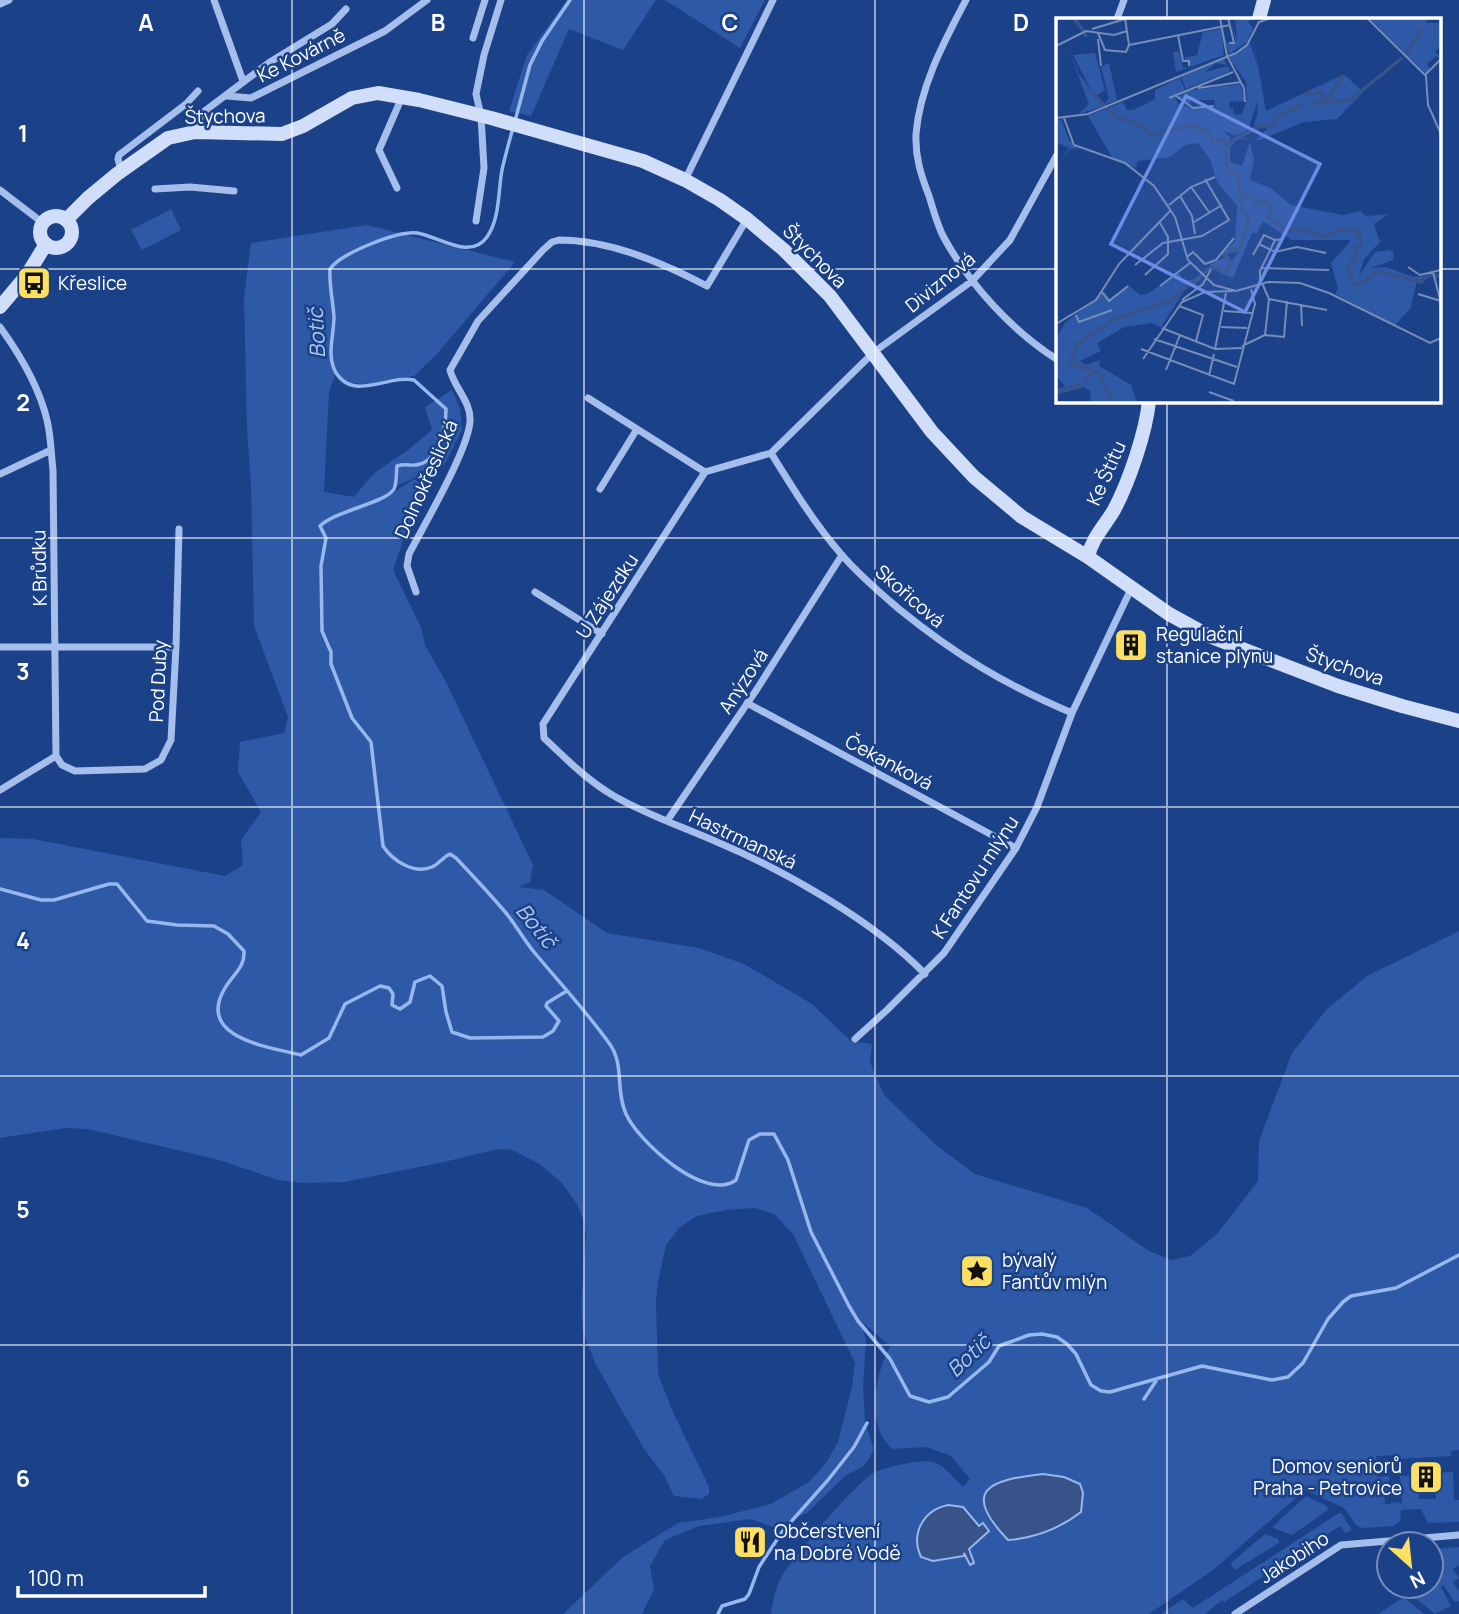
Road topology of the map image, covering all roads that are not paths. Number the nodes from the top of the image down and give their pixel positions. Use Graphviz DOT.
graph roads {
  1 [pos="9,0"];
  2 [pos="214,0"];
  3 [pos="426,0"];
  4 [pos="485,0"];
  5 [pos="502,0"];
  6 [pos="773,0"];
  7 [pos="966,0"];
  8 [pos="1124,0"];
  9 [pos="1264,0"];
  10 [pos="0,4"];
  11 [pos="346,9"];
  12 [pos="1117,18"];
  13 [pos="1259,18"];
  14 [pos="473,38"];
  15 [pos="243,81"];
  16 [pos="198,91"];
  17 [pos="227,96"];
  18 [pos="402,96"];
  19 [pos="486,117"];
  20 [pos="195,132"];
  21 [pos="1056,157"];
  22 [pos="121,171"];
  23 [pos="1049,172"];
  24 [pos="1056,177"];
  25 [pos="685,180"];
  26 [pos="397,187"];
  27 [pos="155,189"];
  28 [pos="0,190"];
  29 [pos="234,191"];
  30 [pos="747,219"];
  31 [pos="66,220"];
  32 [pos="476,221"];
  33 [pos="43,223"];
  34 [pos="46,244"];
  35 [pos="972,281"];
  36 [pos="0,307"];
  37 [pos="0,327"];
  38 [pos="874,352"];
  39 [pos="1056,358"];
  40 [pos="589,398"];
  41 [pos="1147,402"];
  42 [pos="637,429"];
  43 [pos="51,450"];
  44 [pos="771,453"];
  45 [pos="705,472"];
  46 [pos="0,474"];
  47 [pos="600,489"];
  48 [pos="179,530"];
  49 [pos="842,555"];
  50 [pos="1088,557"];
  51 [pos="1131,589"];
  52 [pos="416,592"];
  53 [pos="535,592"];
  54 [pos="602,634"];
  55 [pos="56,646"];
  56 [pos="176,646"];
  57 [pos="0,647"];
  58 [pos="747,703"];
  59 [pos="1072,713"];
  60 [pos="1459,721"];
  61 [pos="544,738"];
  62 [pos="56,756"];
  63 [pos="0,790"];
  64 [pos="667,821"];
  65 [pos="1016,848"];
  66 [pos="925,974"];
  67 [pos="855,1039"];
  68 [pos="1459,1535"];
  69 [pos="1235,1614"];
  1 -- 10 [label="street"];
  2 -- 15 [label="street"];
  3 -- 17 [label="street, Ke Kovárně"];
  4 -- 14 [label="street"];
  5 -- 19 [label="street"];
  6 -- 25 [label="street"];
  7 -- 35 [label="street"];
  8 -- 12 [label="street"];
  9 -- 13 [label="street"];
  11 -- 15 [label="street"];
  15 -- 17 [label="street"];
  16 -- 22 [label="street"];
  17 -- 20 [label="street"];
  18 -- 19 [label="street, Štychova"];
  18 -- 20 [label="street, Štychova"];
  18 -- 26 [label="street"];
  19 -- 25 [label="street, Štychova"];
  19 -- 32 [label="street"];
  20 -- 22 [label="street, Štychova"];
  21 -- 23 [label="street, Diviznová"];
  22 -- 31 [label="street, Štychova"];
  23 -- 24 [label="street"];
  23 -- 35 [label="street, Diviznová"];
  25 -- 30 [label="street, Štychova"];
  27 -- 29 [label="street"];
  28 -- 33 [label="street"];
  30 -- 38 [label="street, Štychova"];
  30 -- 52 [label="street, Dolnokřeslická"];
  31 -- 33 [label="street"];
  31 -- 34 [label="street, Štychova"];
  33 -- 34 [label="street"];
  34 -- 36 [label="street, Štychova"];
  35 -- 38 [label="street, Diviznová"];
  35 -- 39 [label="street"];
  37 -- 43 [label="street, K Brůdku"];
  38 -- 44 [label="street"];
  38 -- 50 [label="street, Štychova"];
  40 -- 42 [label="street"];
  41 -- 50 [label="street, Ke Štítu"];
  42 -- 45 [label="street"];
  42 -- 47 [label="street"];
  43 -- 46 [label="street"];
  43 -- 55 [label="street, K Brůdku"];
  44 -- 45 [label="street"];
  44 -- 49 [label="street, Skořicová"];
  45 -- 54 [label="street, U Zájezdku"];
  48 -- 56 [label="street, Pod Duby"];
  49 -- 58 [label="street, Anýzová"];
  49 -- 59 [label="street, Skořicová"];
  50 -- 51 [label="street, Štychova"];
  51 -- 59 [label="street, K Fantovu mlýnu"];
  51 -- 60 [label="street, Štychova"];
  53 -- 54 [label="street"];
  54 -- 61 [label="street, U Zájezdku"];
  55 -- 56 [label="street"];
  55 -- 57 [label="street"];
  55 -- 62 [label="street, K Brůdku"];
  56 -- 62 [label="street, Pod Duby"];
  58 -- 64 [label="street, Anýzová"];
  58 -- 65 [label="street, Čekanková"];
  59 -- 65 [label="street, K Fantovu mlýnu"];
  61 -- 64 [label="street, Hastrmanská"];
  62 -- 63 [label="street"];
  64 -- 66 [label="street, Hastrmanská"];
  65 -- 66 [label="street, K Fantovu mlýnu"];
  66 -- 67 [label="street, K Fantovu mlýnu"];
  68 -- 69 [label="street, Jakobiho"];
}
